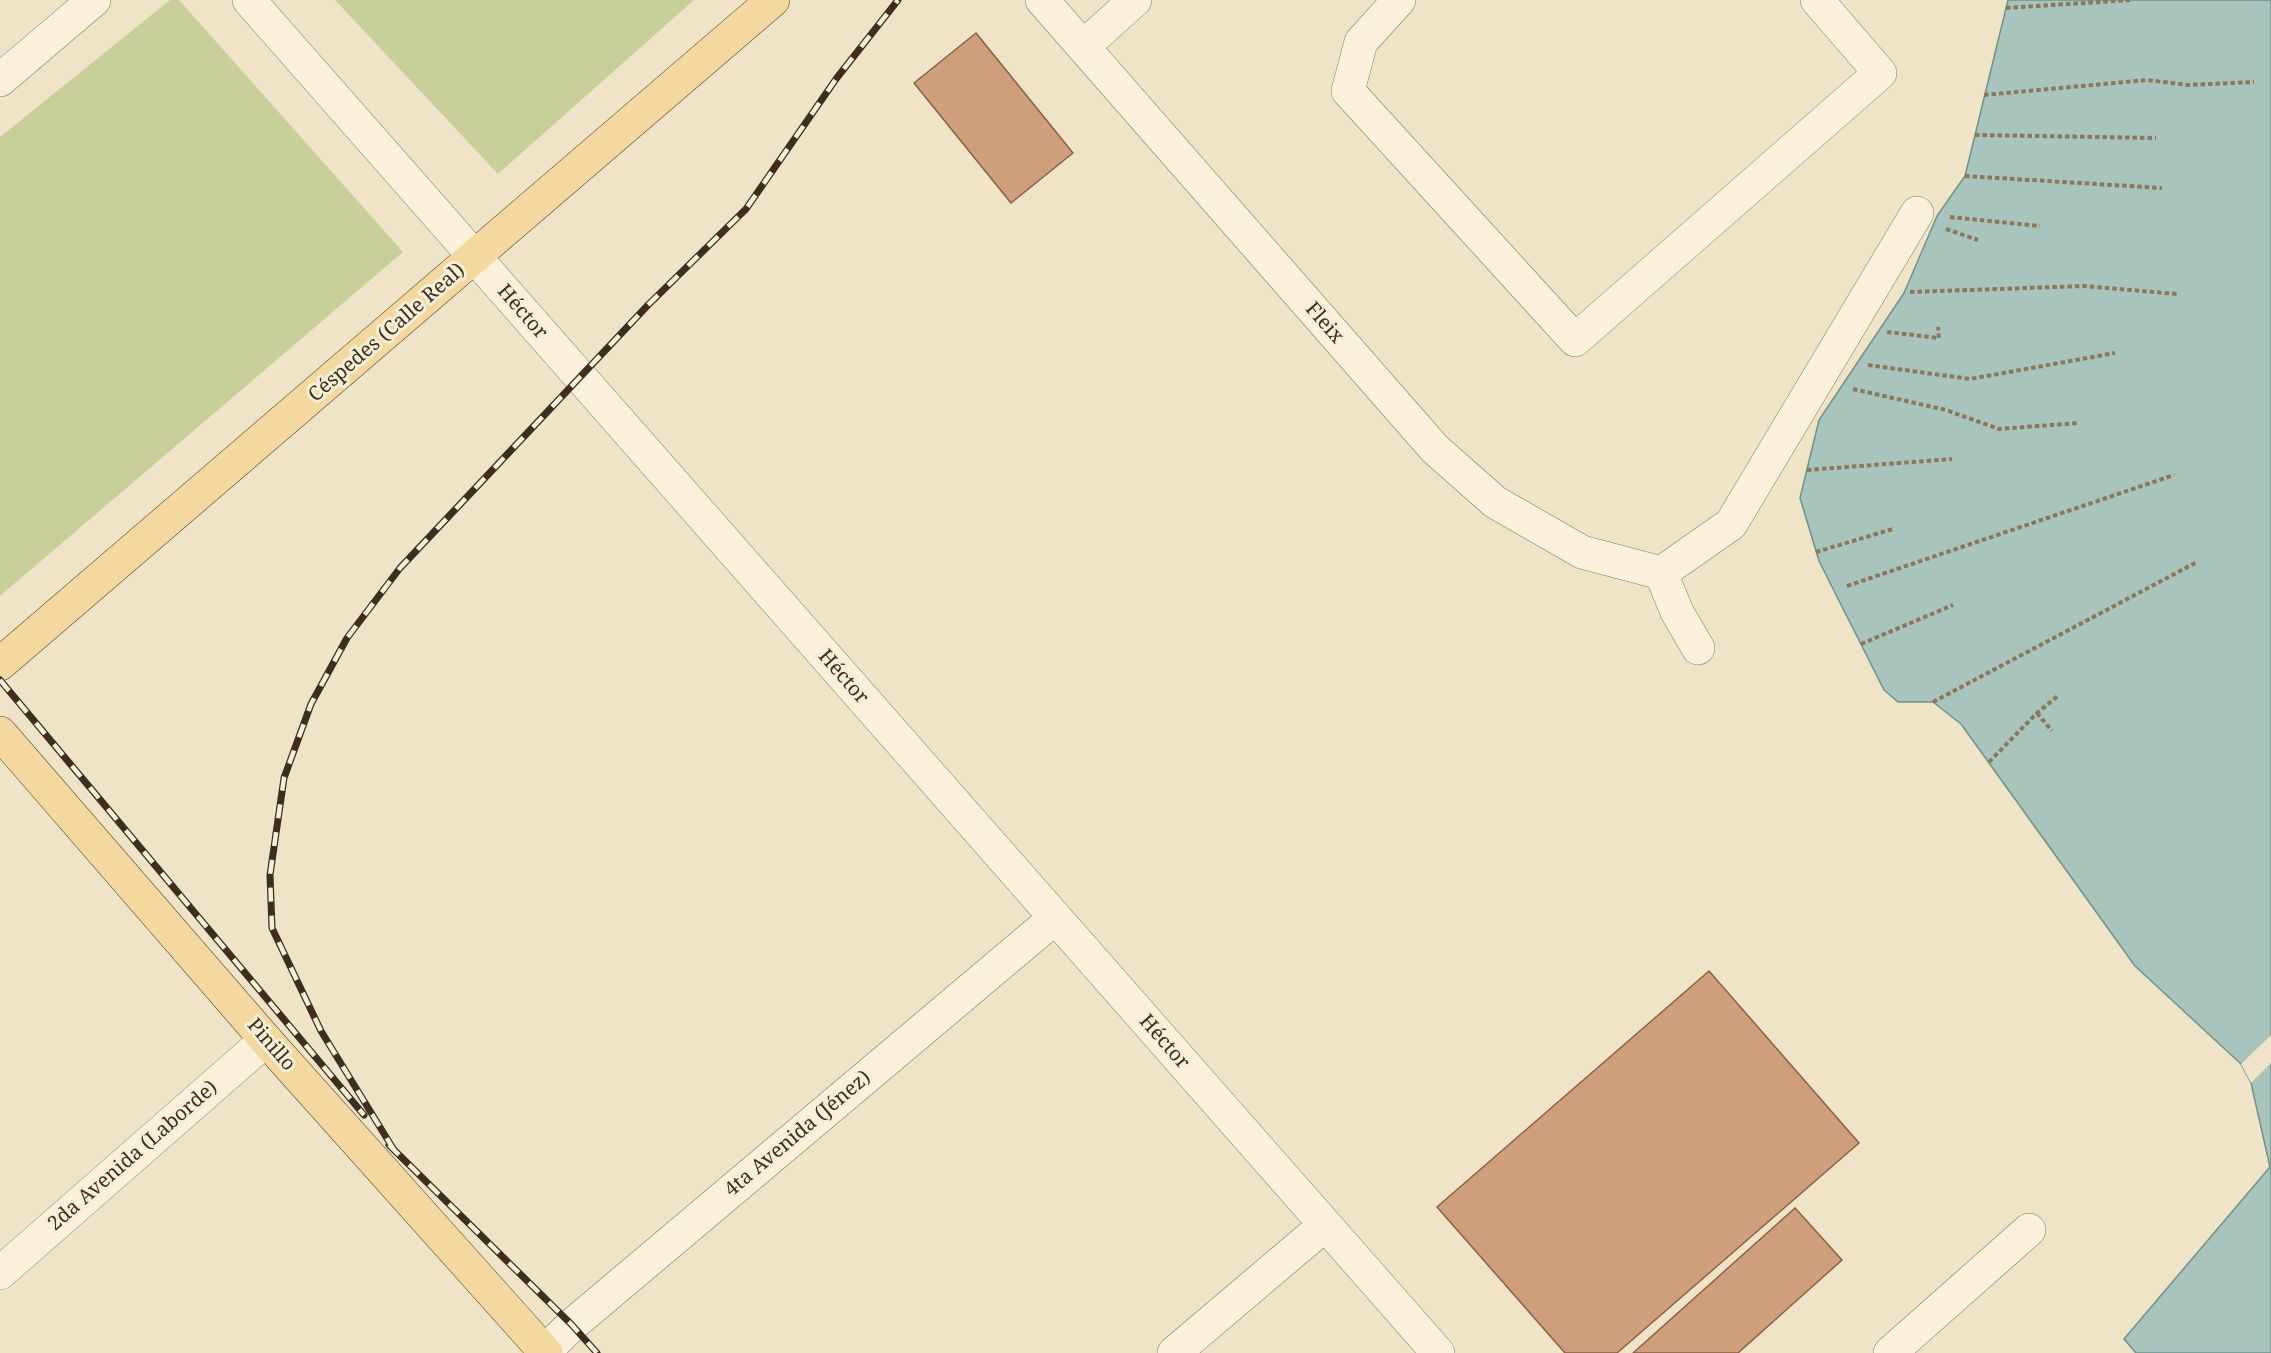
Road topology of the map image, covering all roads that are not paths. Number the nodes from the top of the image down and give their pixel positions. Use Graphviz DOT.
graph roads {
  1 [pos="94,0"];
  2 [pos="249,0"];
  3 [pos="1042,0"];
  4 [pos="1135,0"];
  5 [pos="1399,0"];
  6 [pos="1817,0"];
  7 [pos="770,1"];
  8 [pos="1083,47"];
  9 [pos="0,80"];
  10 [pos="1937,220"];
  11 [pos="475,258"];
  12 [pos="1661,573"];
  13 [pos="1698,648"];
  14 [pos="0,664"];
  15 [pos="0,733"];
  16 [pos="1055,918"];
  17 [pos="266,1040"];
  18 [pos="1325,1225"];
  19 [pos="2029,1230"];
  20 [pos="0,1273"];
  21 [pos="545,1352"];
  22 [pos="1174,1353"];
  23 [pos="1438,1353"];
  24 [pos="1890,1353"];
  1 -- 9 [label="street"];
  2 -- 11 [label="street, Héctor"];
  3 -- 8 [label="street, Fleix"];
  4 -- 8 [label="street"];
  5 -- 6 [label="street"];
  7 -- 11 [label="main road, Céspedes (Calle Real)"];
  8 -- 12 [label="street, Fleix"];
  10 -- 12 [label="street"];
  11 -- 14 [label="main road, Céspedes (Calle Real)"];
  11 -- 16 [label="street, Héctor"];
  12 -- 13 [label="street"];
  15 -- 17 [label="main road, Pinillo"];
  16 -- 18 [label="street, Héctor"];
  16 -- 21 [label="street, 4ta Avenida (Jénez)"];
  17 -- 20 [label="street, 2da Avenida (Laborde)"];
  17 -- 21 [label="main road, Pinillo"];
  18 -- 22 [label="street"];
  18 -- 23 [label="street, Héctor"];
  19 -- 24 [label="street"];
}
